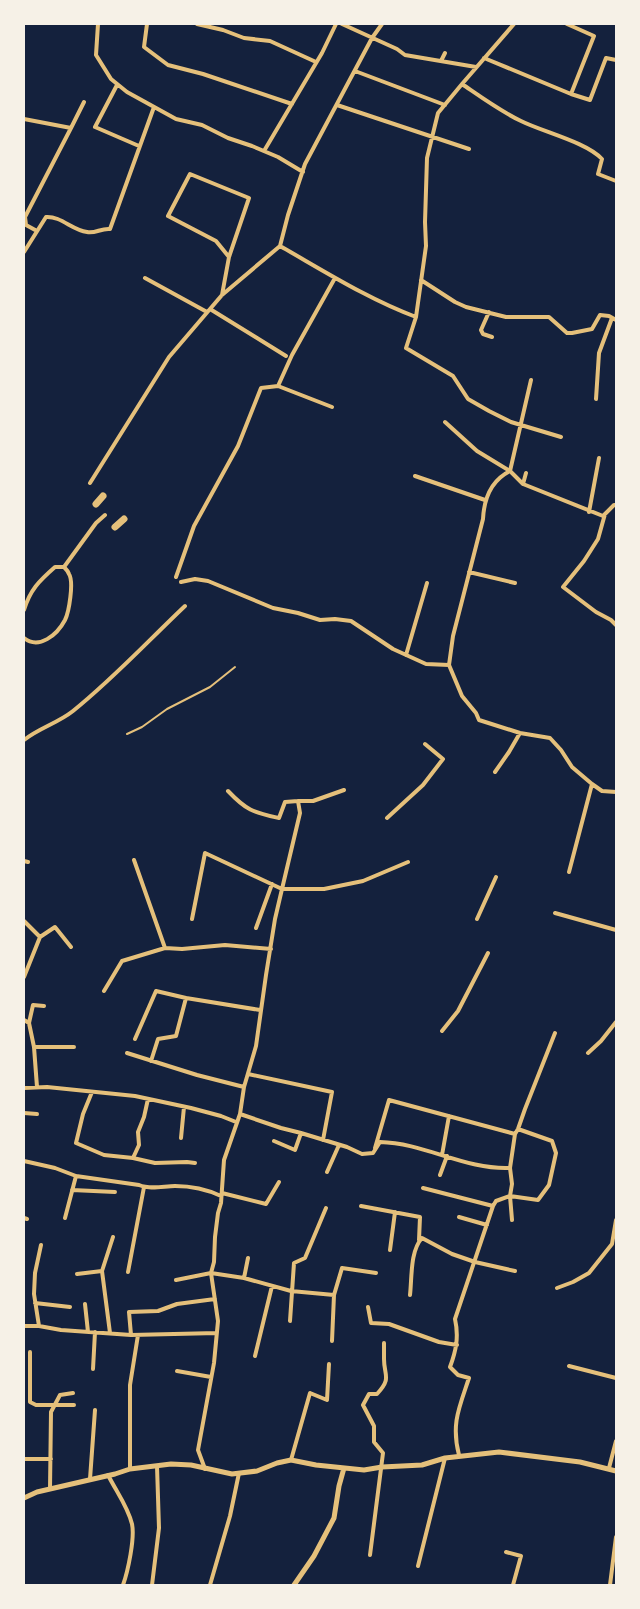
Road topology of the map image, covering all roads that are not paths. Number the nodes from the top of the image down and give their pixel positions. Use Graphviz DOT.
graph roads {
  1 [pos="98,24"];
  2 [pos="147,24"];
  3 [pos="196,24"];
  4 [pos="336,24"];
  5 [pos="342,24"];
  6 [pos="382,24"];
  7 [pos="514,24"];
  8 [pos="567,24"];
  9 [pos="372,38"];
  10 [pos="445,53"];
  11 [pos="484,58"];
  12 [pos="616,60"];
  13 [pos="441,61"];
  14 [pos="316,62"];
  15 [pos="476,67"];
  16 [pos="356,71"];
  17 [pos="462,84"];
  18 [pos="117,85"];
  19 [pos="571,94"];
  20 [pos="84,102"];
  21 [pos="292,104"];
  22 [pos="337,105"];
  23 [pos="445,105"];
  24 [pos="154,107"];
  25 [pos="24,120"];
  26 [pos="71,128"];
  27 [pos="431,138"];
  28 [pos="140,146"];
  29 [pos="469,149"];
  30 [pos="264,151"];
  31 [pos="303,172"];
  32 [pos="616,181"];
  33 [pos="38,231"];
  34 [pos="280,246"];
  35 [pos="24,252"];
  36 [pos="229,257"];
  37 [pos="144,278"];
  38 [pos="335,278"];
  39 [pos="421,280"];
  40 [pos="222,295"];
  41 [pos="209,311"];
  42 [pos="489,312"];
  43 [pos="416,317"];
  44 [pos="614,319"];
  45 [pos="492,338"];
  46 [pos="286,356"];
  47 [pos="531,380"];
  48 [pos="278,386"];
  49 [pos="596,398"];
  50 [pos="332,407"];
  51 [pos="445,422"];
  52 [pos="521,425"];
  53 [pos="562,436"];
  54 [pos="599,458"];
  55 [pos="510,471"];
  56 [pos="526,473"];
  57 [pos="415,476"];
  58 [pos="90,483"];
  59 [pos="523,484"];
  60 [pos="103,496"];
  61 [pos="484,500"];
  62 [pos="96,504"];
  63 [pos="616,505"];
  64 [pos="589,512"];
  65 [pos="605,514"];
  66 [pos="105,515"];
  67 [pos="124,519"];
  68 [pos="115,527"];
  69 [pos="64,568"];
  70 [pos="469,572"];
  71 [pos="176,577"];
  72 [pos="181,582"];
  73 [pos="427,583"];
  74 [pos="514,583"];
  75 [pos="184,606"];
  76 [pos="24,610"];
  77 [pos="616,625"];
  78 [pos="24,638"];
  79 [pos="406,655"];
  80 [pos="450,665"];
  81 [pos="235,667"];
  82 [pos="520,733"];
  83 [pos="127,734"];
  84 [pos="24,740"];
  85 [pos="425,744"];
  86 [pos="494,772"];
  87 [pos="592,784"];
  88 [pos="344,790"];
  89 [pos="228,791"];
  90 [pos="616,792"];
  91 [pos="298,801"];
  92 [pos="387,818"];
  93 [pos="134,860"];
  94 [pos="408,862"];
  95 [pos="569,872"];
  96 [pos="496,877"];
  97 [pos="272,884"];
  98 [pos="282,889"];
  99 [pos="555,913"];
  100 [pos="192,919"];
  101 [pos="477,919"];
  102 [pos="24,921"];
  103 [pos="256,928"];
  104 [pos="616,930"];
  105 [pos="40,937"];
  106 [pos="71,947"];
  107 [pos="165,948"];
  108 [pos="271,949"];
  109 [pos="488,953"];
  110 [pos="24,977"];
  111 [pos="104,991"];
  112 [pos="186,998"];
  113 [pos="44,1006"];
  114 [pos="260,1010"];
  115 [pos="24,1020"];
  116 [pos="616,1022"];
  117 [pos="29,1023"];
  118 [pos="442,1032"];
  119 [pos="556,1033"];
  120 [pos="135,1039"];
  121 [pos="34,1047"];
  122 [pos="74,1047"];
  123 [pos="127,1053"];
  124 [pos="588,1053"];
  125 [pos="152,1061"];
  126 [pos="248,1074"];
  127 [pos="37,1087"];
  128 [pos="244,1087"];
  129 [pos="24,1088"];
  130 [pos="92,1092"];
  131 [pos="148,1099"];
  132 [pos="184,1107"];
  133 [pos="24,1113"];
  134 [pos="37,1114"];
  135 [pos="240,1114"];
  136 [pos="449,1116"];
  137 [pos="236,1122"];
  138 [pos="518,1129"];
  139 [pos="301,1132"];
  140 [pos="515,1134"];
  141 [pos="181,1138"];
  142 [pos="323,1140"];
  143 [pos="274,1141"];
  144 [pos="339,1145"];
  145 [pos="374,1153"];
  146 [pos="442,1155"];
  147 [pos="447,1156"];
  148 [pos="132,1158"];
  149 [pos="24,1161"];
  150 [pos="195,1163"];
  151 [pos="510,1168"];
  152 [pos="327,1172"];
  153 [pos="440,1175"];
  154 [pos="76,1176"];
  155 [pos="279,1182"];
  156 [pos="144,1187"];
  157 [pos="423,1188"];
  158 [pos="72,1190"];
  159 [pos="115,1192"];
  160 [pos="222,1194"];
  161 [pos="510,1196"];
  162 [pos="361,1206"];
  163 [pos="493,1206"];
  164 [pos="326,1208"];
  165 [pos="395,1212"];
  166 [pos="459,1217"];
  167 [pos="65,1218"];
  168 [pos="512,1220"];
  169 [pos="616,1220"];
  170 [pos="487,1226"];
  171 [pos="113,1237"];
  172 [pos="419,1241"];
  173 [pos="41,1245"];
  174 [pos="390,1250"];
  175 [pos="248,1258"];
  176 [pos="475,1262"];
  177 [pos="102,1271"];
  178 [pos="515,1271"];
  179 [pos="128,1272"];
  180 [pos="211,1273"];
  181 [pos="376,1273"];
  182 [pos="77,1274"];
  183 [pos="244,1278"];
  184 [pos="176,1280"];
  185 [pos="272,1286"];
  186 [pos="557,1288"];
  187 [pos="291,1291"];
  188 [pos="334,1295"];
  189 [pos="410,1295"];
  190 [pos="215,1299"];
  191 [pos="35,1302"];
  192 [pos="85,1304"];
  193 [pos="70,1307"];
  194 [pos="368,1307"];
  195 [pos="290,1320"];
  196 [pos="24,1326"];
  197 [pos="39,1326"];
  198 [pos="88,1332"];
  199 [pos="95,1332"];
  200 [pos="110,1332"];
  201 [pos="216,1333"];
  202 [pos="131,1335"];
  203 [pos="138,1335"];
  204 [pos="332,1340"];
  205 [pos="384,1343"];
  206 [pos="457,1345"];
  207 [pos="30,1352"];
  208 [pos="254,1356"];
  209 [pos="329,1364"];
  210 [pos="569,1366"];
  211 [pos="94,1369"];
  212 [pos="177,1372"];
  213 [pos="212,1377"];
  214 [pos="616,1378"];
  215 [pos="73,1393"];
  216 [pos="54,1405"];
  217 [pos="74,1405"];
  218 [pos="95,1410"];
  219 [pos="616,1441"];
  220 [pos="459,1455"];
  221 [pos="445,1458"];
  222 [pos="24,1459"];
  223 [pos="50,1459"];
  224 [pos="291,1460"];
  225 [pos="157,1466"];
  226 [pos="382,1467"];
  227 [pos="205,1468"];
  228 [pos="344,1468"];
  229 [pos="608,1468"];
  230 [pos="130,1469"];
  231 [pos="616,1471"];
  232 [pos="238,1473"];
  233 [pos="108,1476"];
  234 [pos="90,1479"];
  235 [pos="50,1489"];
  236 [pos="24,1498"];
  237 [pos="616,1537"];
  238 [pos="506,1552"];
  239 [pos="370,1555"];
  240 [pos="418,1566"];
  241 [pos="123,1585"];
  242 [pos="152,1585"];
  243 [pos="210,1585"];
  244 [pos="294,1585"];
  245 [pos="513,1585"];
  246 [pos="610,1585"];
  1 -- 18 [label="street"];
  2 -- 21 [label="street"];
  3 -- 14 [label="street"];
  4 -- 14 [label="street"];
  5 -- 9 [label="street"];
  6 -- 9 [label="street"];
  7 -- 11 [label="street"];
  8 -- 19 [label="street"];
  9 -- 13 [label="street"];
  9 -- 16 [label="street"];
  10 -- 13 [label="street"];
  11 -- 15 [label="street"];
  11 -- 19 [label="street"];
  12 -- 19 [label="street"];
  13 -- 15 [label="street"];
  14 -- 21 [label="street"];
  15 -- 17 [label="street"];
  16 -- 22 [label="street"];
  16 -- 23 [label="street"];
  17 -- 23 [label="street"];
  17 -- 32 [label="street"];
  18 -- 24 [label="street"];
  18 -- 28 [label="street"];
  20 -- 26 [label="street"];
  21 -- 30 [label="street"];
  22 -- 27 [label="street"];
  22 -- 31 [label="street"];
  23 -- 27 [label="street"];
  24 -- 28 [label="street"];
  24 -- 30 [label="street"];
  25 -- 26 [label="street"];
  26 -- 33 [label="street"];
  27 -- 29 [label="street"];
  27 -- 39 [label="street"];
  28 -- 33 [label="street"];
  30 -- 31 [label="street"];
  31 -- 34 [label="street"];
  33 -- 35 [label="street"];
  34 -- 38 [label="street"];
  34 -- 40 [label="street"];
  36 -- 36 [label="street"];
  36 -- 40 [label="street"];
  37 -- 41 [label="street"];
  38 -- 43 [label="street"];
  38 -- 48 [label="street"];
  39 -- 42 [label="street"];
  39 -- 43 [label="street"];
  40 -- 41 [label="street"];
  41 -- 46 [label="street"];
  41 -- 58 [label="street"];
  42 -- 44 [label="street"];
  42 -- 45 [label="street"];
  43 -- 52 [label="street"];
  44 -- 49 [label="street"];
  47 -- 52 [label="street"];
  48 -- 50 [label="street"];
  48 -- 71 [label="street"];
  51 -- 55 [label="street"];
  52 -- 53 [label="street"];
  52 -- 55 [label="street"];
  54 -- 64 [label="street"];
  55 -- 59 [label="street"];
  55 -- 61 [label="street"];
  56 -- 59 [label="street"];
  57 -- 61 [label="street"];
  59 -- 64 [label="street"];
  60 -- 62 [label="highway"];
  61 -- 70 [label="street"];
  63 -- 65 [label="street"];
  64 -- 65 [label="street"];
  65 -- 77 [label="street"];
  66 -- 69 [label="street"];
  67 -- 68 [label="highway"];
  69 -- 76 [label="street"];
  69 -- 78 [label="street"];
  70 -- 74 [label="street"];
  70 -- 80 [label="street"];
  72 -- 79 [label="street"];
  73 -- 79 [label="street"];
  75 -- 84 [label="street"];
  79 -- 80 [label="street"];
  80 -- 82 [label="street"];
  81 -- 83 [label="lane"];
  82 -- 86 [label="street"];
  82 -- 87 [label="street"];
  85 -- 92 [label="street"];
  87 -- 90 [label="street"];
  87 -- 95 [label="street"];
  88 -- 91 [label="street"];
  89 -- 91 [label="street"];
  91 -- 98 [label="street"];
  93 -- 107 [label="street"];
  94 -- 98 [label="street"];
  96 -- 101 [label="street"];
  97 -- 98 [label="street"];
  97 -- 100 [label="street"];
  97 -- 103 [label="street"];
  98 -- 108 [label="street"];
  99 -- 104 [label="street"];
  102 -- 105 [label="street"];
  105 -- 106 [label="street"];
  105 -- 110 [label="street"];
  107 -- 108 [label="street"];
  107 -- 111 [label="street"];
  108 -- 114 [label="street"];
  109 -- 118 [label="street"];
  112 -- 114 [label="street"];
  112 -- 120 [label="street"];
  112 -- 125 [label="street"];
  113 -- 117 [label="street"];
  114 -- 126 [label="street"];
  115 -- 117 [label="street"];
  116 -- 124 [label="street"];
  117 -- 121 [label="street"];
  119 -- 138 [label="street"];
  121 -- 122 [label="street"];
  121 -- 127 [label="street"];
  123 -- 125 [label="street"];
  125 -- 128 [label="street"];
  126 -- 128 [label="street"];
  126 -- 142 [label="street"];
  127 -- 129 [label="street"];
  127 -- 130 [label="street"];
  128 -- 135 [label="street"];
  130 -- 131 [label="street"];
  130 -- 148 [label="street"];
  131 -- 132 [label="street"];
  131 -- 148 [label="street"];
  132 -- 137 [label="street"];
  132 -- 141 [label="street"];
  133 -- 134 [label="street"];
  135 -- 137 [label="street"];
  135 -- 139 [label="street"];
  136 -- 140 [label="street"];
  136 -- 145 [label="street"];
  136 -- 146 [label="street"];
  137 -- 160 [label="street"];
  138 -- 140 [label="street"];
  138 -- 161 [label="street"];
  139 -- 142 [label="street"];
  139 -- 143 [label="street"];
  140 -- 151 [label="street"];
  142 -- 144 [label="street"];
  144 -- 145 [label="street"];
  144 -- 152 [label="street"];
  145 -- 146 [label="street"];
  146 -- 147 [label="street"];
  147 -- 151 [label="street"];
  147 -- 153 [label="street"];
  148 -- 150 [label="street"];
  149 -- 154 [label="street"];
  151 -- 161 [label="street"];
  154 -- 156 [label="street"];
  154 -- 158 [label="street"];
  155 -- 160 [label="street"];
  156 -- 160 [label="street"];
  156 -- 179 [label="street"];
  157 -- 163 [label="street"];
  158 -- 159 [label="street"];
  158 -- 167 [label="street"];
  160 -- 180 [label="street"];
  161 -- 163 [label="street"];
  161 -- 168 [label="street"];
  162 -- 165 [label="street"];
  163 -- 170 [label="street"];
  164 -- 187 [label="street"];
  165 -- 172 [label="street"];
  165 -- 174 [label="street"];
  166 -- 170 [label="street"];
  169 -- 186 [label="street"];
  170 -- 176 [label="street"];
  171 -- 177 [label="street"];
  172 -- 176 [label="street"];
  172 -- 189 [label="street"];
  173 -- 191 [label="street"];
  175 -- 183 [label="street"];
  176 -- 178 [label="street"];
  176 -- 206 [label="street"];
  177 -- 182 [label="street"];
  177 -- 200 [label="street"];
  180 -- 183 [label="street"];
  180 -- 184 [label="street"];
  180 -- 190 [label="street"];
  181 -- 188 [label="street"];
  183 -- 185 [label="street"];
  185 -- 187 [label="street"];
  185 -- 208 [label="street"];
  187 -- 188 [label="street"];
  187 -- 195 [label="street"];
  188 -- 204 [label="street"];
  190 -- 201 [label="street"];
  190 -- 202 [label="street"];
  191 -- 193 [label="street"];
  191 -- 197 [label="street"];
  192 -- 198 [label="street"];
  194 -- 206 [label="street"];
  196 -- 197 [label="street"];
  197 -- 198 [label="street"];
  198 -- 199 [label="street"];
  199 -- 200 [label="street"];
  199 -- 211 [label="street"];
  200 -- 202 [label="street"];
  201 -- 203 [label="street"];
  201 -- 213 [label="street"];
  202 -- 203 [label="street"];
  203 -- 230 [label="street"];
  205 -- 226 [label="street"];
  206 -- 220 [label="street"];
  207 -- 216 [label="street"];
  209 -- 224 [label="street"];
  210 -- 214 [label="street"];
  212 -- 213 [label="street"];
  213 -- 227 [label="street"];
  215 -- 216 [label="street"];
  216 -- 217 [label="street"];
  216 -- 223 [label="street"];
  218 -- 234 [label="street"];
  219 -- 229 [label="street"];
  220 -- 221 [label="street"];
  220 -- 229 [label="street"];
  221 -- 226 [label="street"];
  221 -- 240 [label="street"];
  222 -- 223 [label="street"];
  223 -- 235 [label="street"];
  224 -- 228 [label="street"];
  224 -- 232 [label="street"];
  225 -- 227 [label="street"];
  225 -- 230 [label="street"];
  225 -- 242 [label="street"];
  226 -- 228 [label="street"];
  226 -- 239 [label="street"];
  227 -- 232 [label="street"];
  228 -- 244 [label="street"];
  229 -- 231 [label="street"];
  230 -- 233 [label="street"];
  232 -- 243 [label="street"];
  233 -- 234 [label="street"];
  233 -- 241 [label="street"];
  234 -- 235 [label="street"];
  235 -- 236 [label="street"];
  237 -- 246 [label="street"];
  238 -- 245 [label="street"];
}
